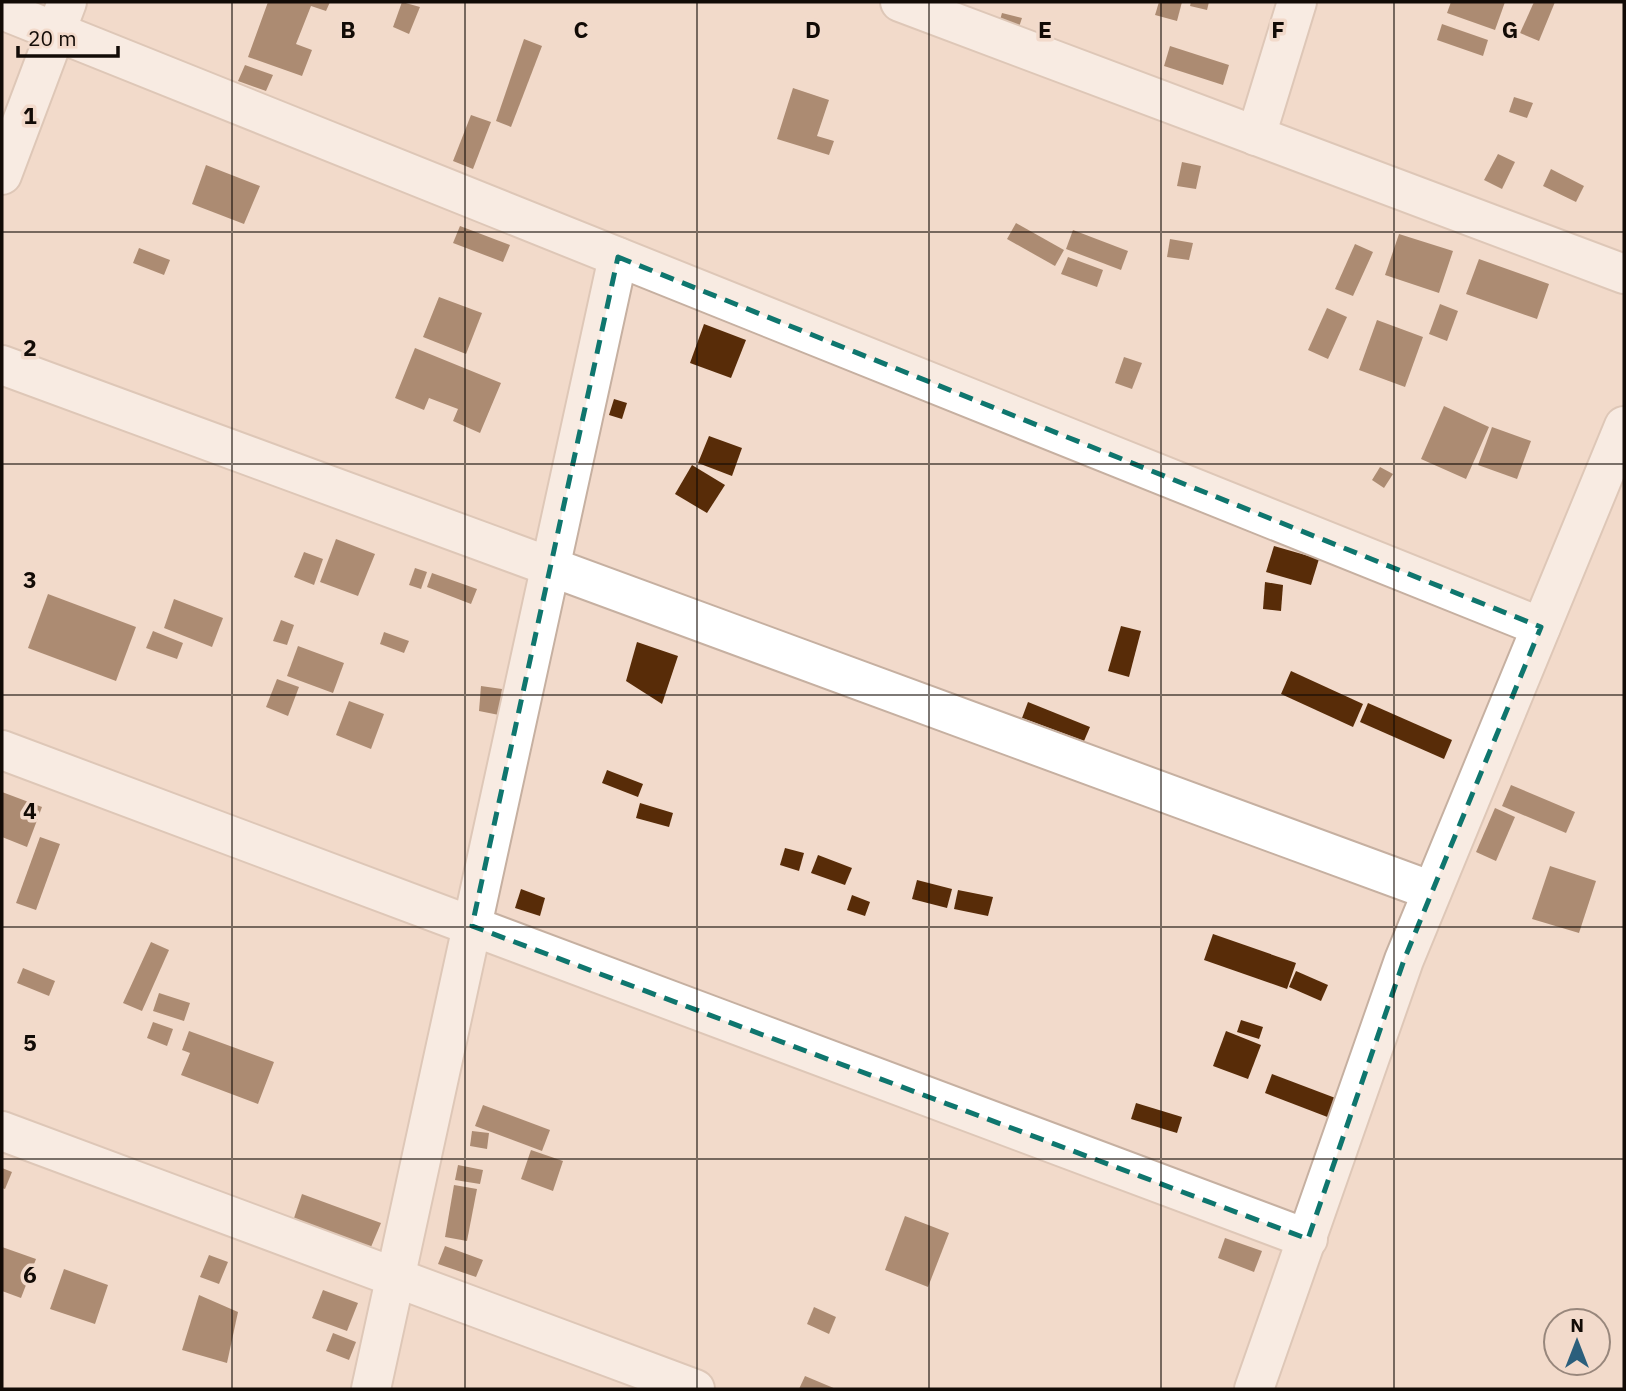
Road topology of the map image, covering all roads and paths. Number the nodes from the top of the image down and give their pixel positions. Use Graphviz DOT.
graph roads {
  1 [pos="900,2"];
  2 [pos="1297,2"];
  3 [pos="2,10"];
  4 [pos="969,14"];
  5 [pos="61,17"];
  6 [pos="1256,136"];
  7 [pos="2,175"];
  8 [pos="618,257"];
  9 [pos="1624,274"];
  10 [pos="2,365"];
  11 [pos="1624,426"];
  12 [pos="550,567"];
  13 [pos="1541,627"];
  14 [pos="2,750"];
  15 [pos="1433,891"];
  16 [pos="472,926"];
  17 [pos="2,1131"];
  18 [pos="1308,1239"];
  19 [pos="395,1278"];
  20 [pos="371,1389"];
  21 [pos="695,1389"];
  22 [pos="1254,1389"];
  1 -- 4 [label="street"];
  2 -- 6 [label="street"];
  3 -- 5 [label="street"];
  4 -- 6 [label="street"];
  5 -- 7 [label="street"];
  5 -- 8 [label="street"];
  6 -- 9 [label="street"];
  8 -- 12 [label="street"];
  8 -- 13 [label="street"];
  10 -- 12 [label="street"];
  11 -- 13 [label="street"];
  12 -- 15 [label="street"];
  12 -- 16 [label="street"];
  13 -- 15 [label="street"];
  14 -- 16 [label="street"];
  15 -- 18 [label="street"];
  16 -- 18 [label="street"];
  16 -- 19 [label="street"];
  17 -- 19 [label="street"];
  18 -- 22 [label="street"];
  19 -- 20 [label="street"];
  19 -- 21 [label="street"];
}
